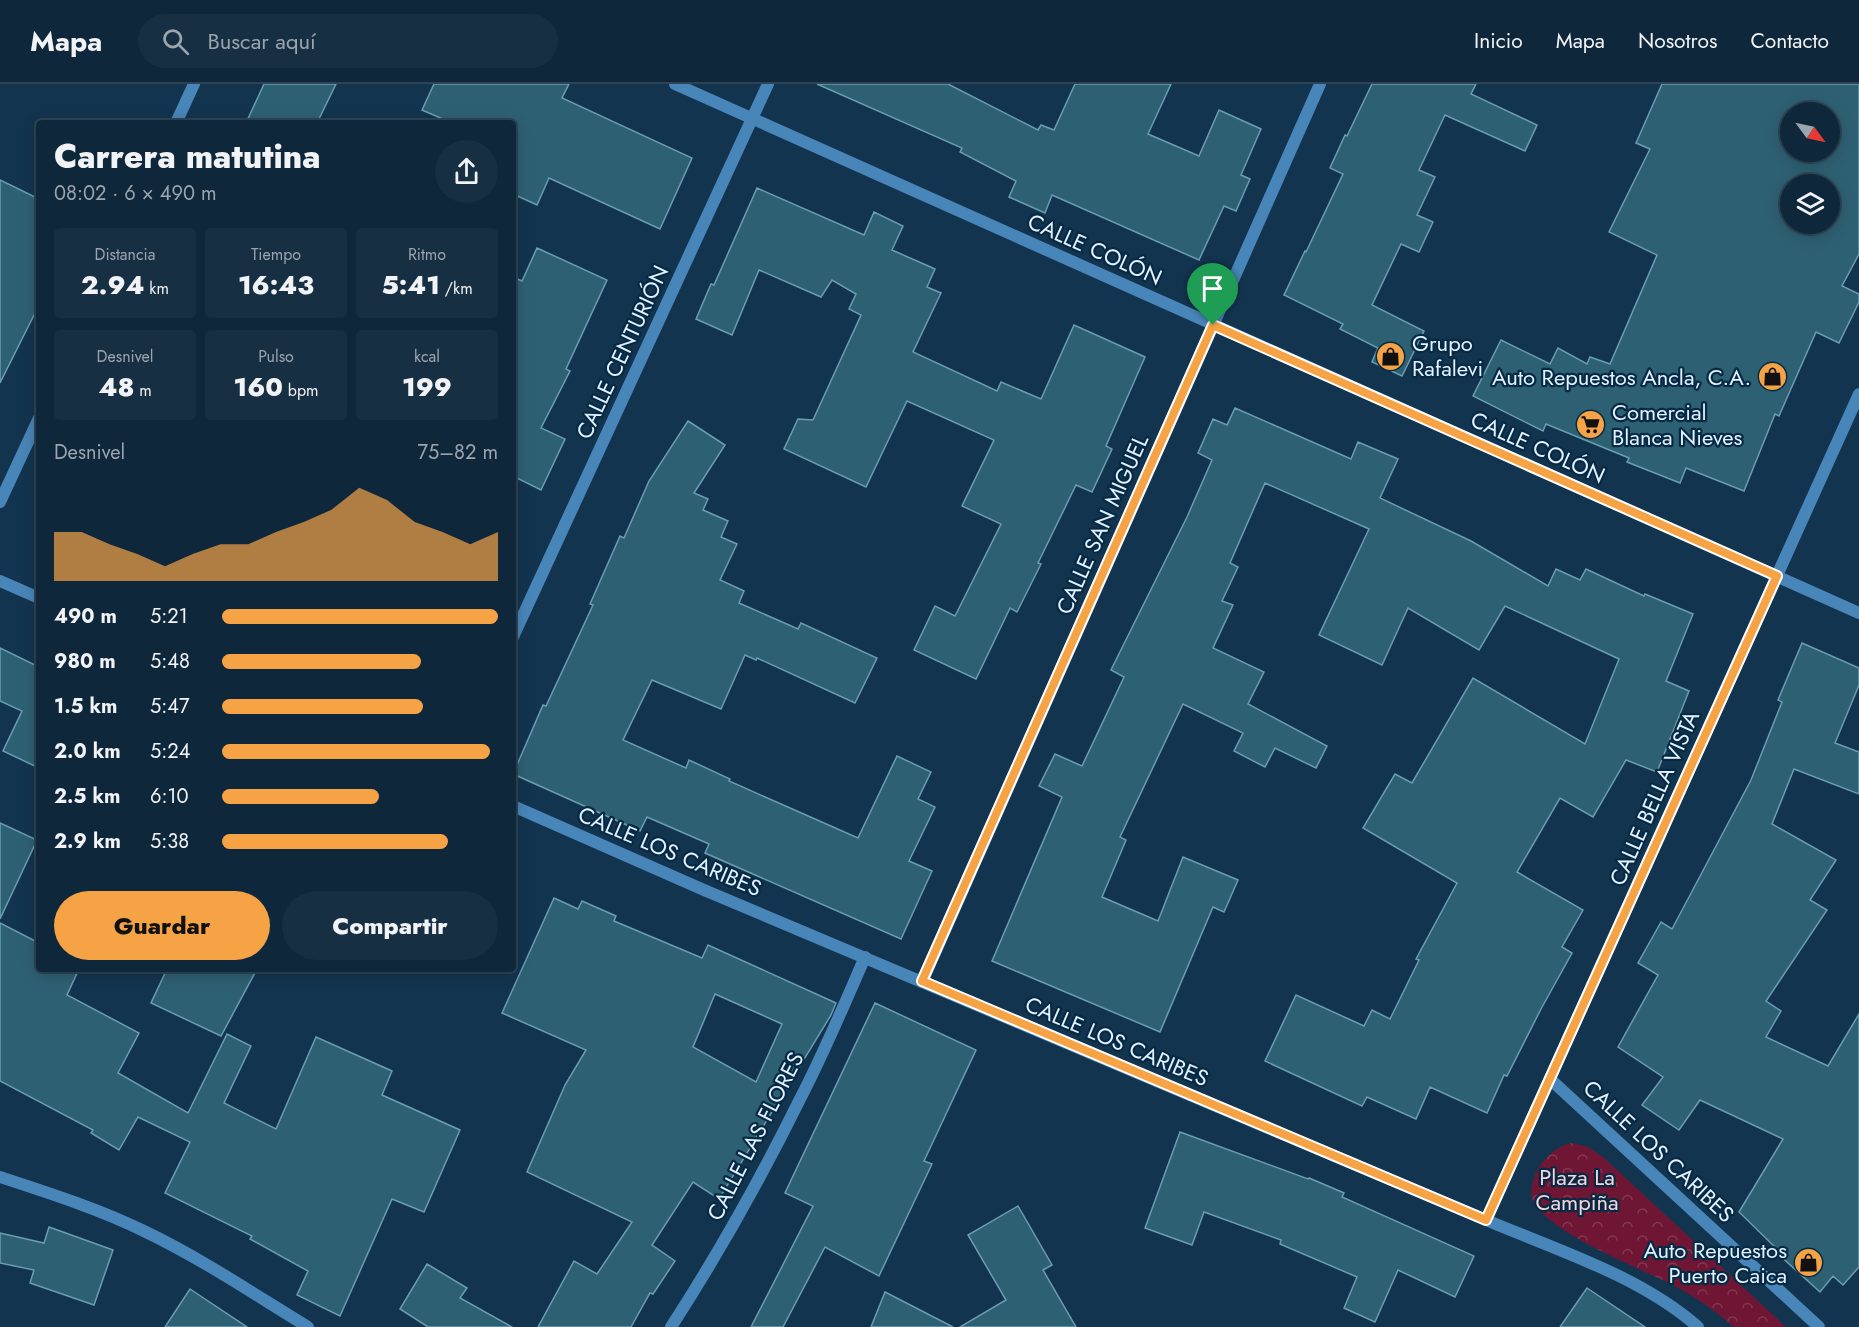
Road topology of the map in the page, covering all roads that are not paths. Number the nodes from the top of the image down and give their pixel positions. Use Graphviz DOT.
graph roads {
  1 [pos="194,84"];
  2 [pos="675,84"];
  3 [pos="768,84"];
  4 [pos="1320,84"];
  5 [pos="753,119"];
  6 [pos="177,120"];
  7 [pos="1213,325"];
  8 [pos="1859,394"];
  9 [pos="36,424"];
  10 [pos="0,502"];
  11 [pos="1777,576"];
  12 [pos="0,581"];
  13 [pos="36,597"];
  14 [pos="1859,613"];
  15 [pos="516,631"];
  16 [pos="516,807"];
  17 [pos="866,957"];
  18 [pos="922,981"];
  19 [pos="1550,1079"];
  20 [pos="0,1177"];
  21 [pos="1486,1220"];
  22 [pos="308,1327"];
  23 [pos="671,1327"];
  24 [pos="1698,1327"];
  25 [pos="1819,1327"];
  1 -- 6 [label="street"];
  2 -- 5 [label="street, CALLE COLÓN"];
  3 -- 5 [label="street, CALLE CENTURIÓN"];
  4 -- 7 [label="street, CALLE SAN MIGUEL"];
  5 -- 7 [label="street, CALLE COLÓN"];
  5 -- 15 [label="street, CALLE CENTURIÓN"];
  7 -- 11 [label="street, CALLE COLÓN"];
  7 -- 18 [label="street, CALLE SAN MIGUEL"];
  8 -- 11 [label="street, CALLE BELLA VISTA"];
  9 -- 10 [label="street"];
  11 -- 14 [label="street, CALLE COLÓN"];
  11 -- 19 [label="street, CALLE BELLA VISTA"];
  12 -- 13 [label="street"];
  16 -- 17 [label="street, CALLE LOS CARIBES"];
  17 -- 18 [label="street, CALLE LOS CARIBES"];
  17 -- 23 [label="street, CALLE LAS FLORES"];
  18 -- 21 [label="street, CALLE LOS CARIBES"];
  19 -- 21 [label="street, CALLE BELLA VISTA"];
  19 -- 25 [label="street, CALLE LOS CARIBES"];
  20 -- 22 [label="street"];
  21 -- 24 [label="street, CALLE LOS CARIBES"];
}
